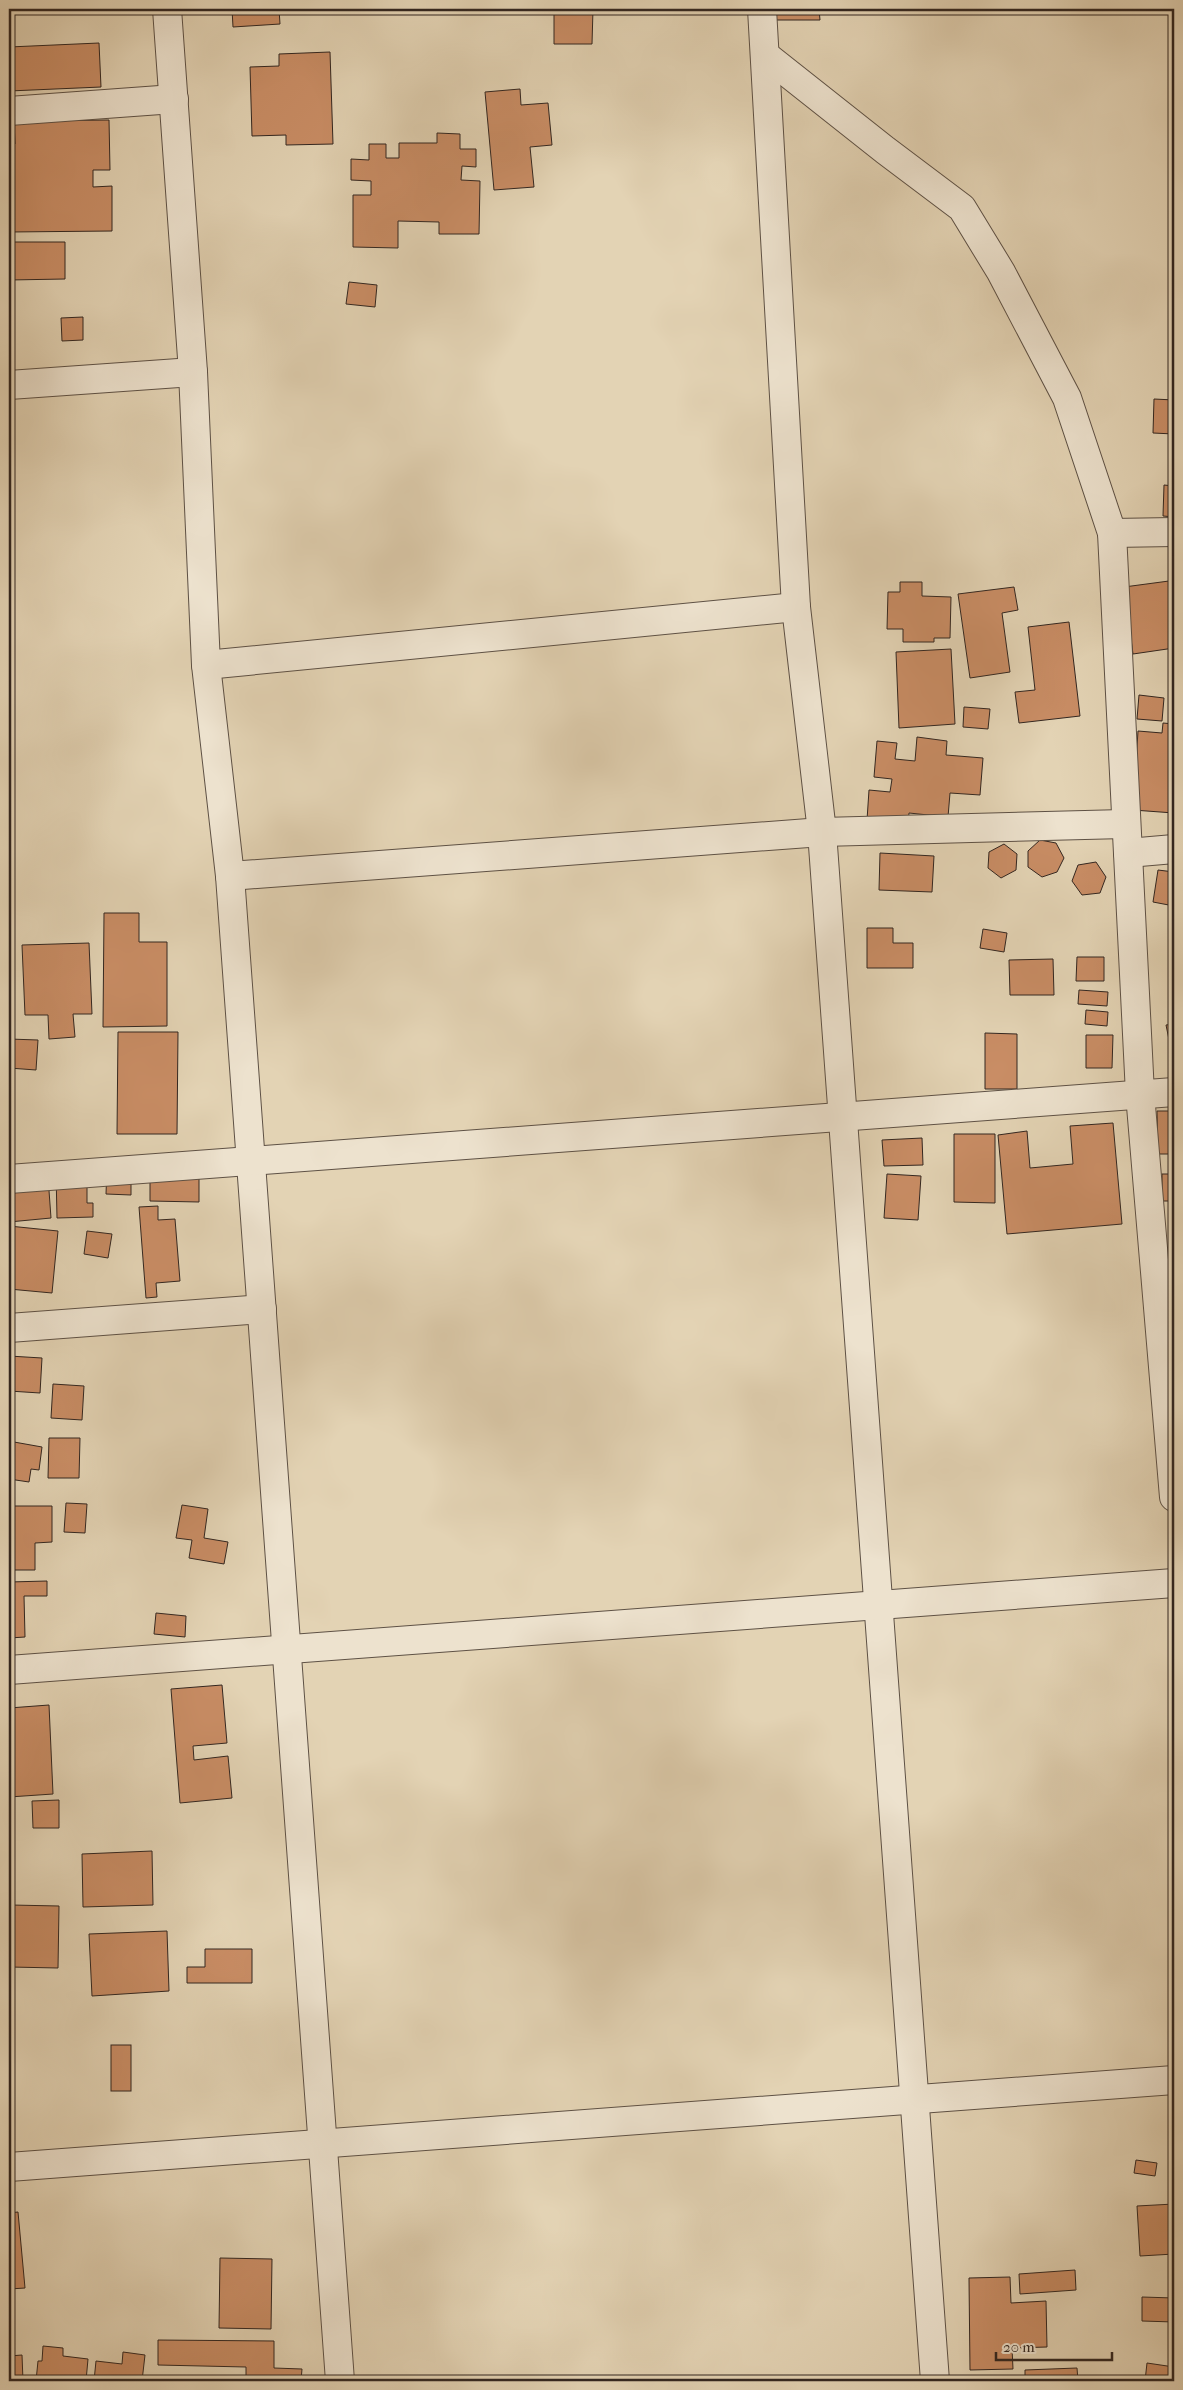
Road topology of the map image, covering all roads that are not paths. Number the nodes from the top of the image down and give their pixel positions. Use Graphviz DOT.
graph roads {
  1 [pos="167,9"];
  2 [pos="762,9"];
  3 [pos="765,54"];
  4 [pos="174,99"];
  5 [pos="9,111"];
  6 [pos="193,372"];
  7 [pos="9,386"];
  8 [pos="1174,532"];
  9 [pos="1112,533"];
  10 [pos="796,607"];
  11 [pos="206,665"];
  12 [pos="1124,824"];
  13 [pos="822,832"];
  14 [pos="1174,849"];
  15 [pos="1128,853"];
  16 [pos="230,876"];
  17 [pos="1174,1092"];
  18 [pos="1140,1094"];
  19 [pos="843,1117"];
  20 [pos="251,1162"];
  21 [pos="9,1179"];
  22 [pos="262,1309"];
  23 [pos="9,1328"];
  24 [pos="1174,1497"];
  25 [pos="1174,1583"];
  26 [pos="878,1605"];
  27 [pos="286,1650"];
  28 [pos="9,1670"];
  29 [pos="1174,2080"];
  30 [pos="914,2099"];
  31 [pos="323,2143"];
  32 [pos="9,2167"];
  33 [pos="340,2381"];
  34 [pos="935,2381"];
  1 -- 4 [label="street"];
  2 -- 3 [label="street"];
  3 -- 9 [label="street"];
  3 -- 10 [label="street"];
  4 -- 5 [label="street"];
  4 -- 6 [label="street"];
  6 -- 7 [label="street"];
  6 -- 11 [label="street"];
  8 -- 9 [label="street"];
  9 -- 12 [label="street"];
  10 -- 11 [label="street"];
  10 -- 13 [label="street"];
  11 -- 16 [label="street"];
  12 -- 13 [label="street"];
  12 -- 15 [label="street"];
  13 -- 16 [label="street"];
  13 -- 19 [label="street"];
  14 -- 15 [label="street"];
  15 -- 18 [label="street"];
  16 -- 20 [label="street"];
  17 -- 18 [label="street"];
  18 -- 19 [label="street"];
  18 -- 24 [label="street"];
  19 -- 20 [label="street"];
  19 -- 26 [label="street"];
  20 -- 21 [label="street"];
  20 -- 22 [label="street"];
  22 -- 23 [label="street"];
  22 -- 27 [label="street"];
  25 -- 26 [label="street"];
  26 -- 27 [label="street"];
  26 -- 30 [label="street"];
  27 -- 28 [label="street"];
  27 -- 31 [label="street"];
  29 -- 30 [label="street"];
  30 -- 31 [label="street"];
  30 -- 34 [label="street"];
  31 -- 32 [label="street"];
  31 -- 33 [label="street"];
}
